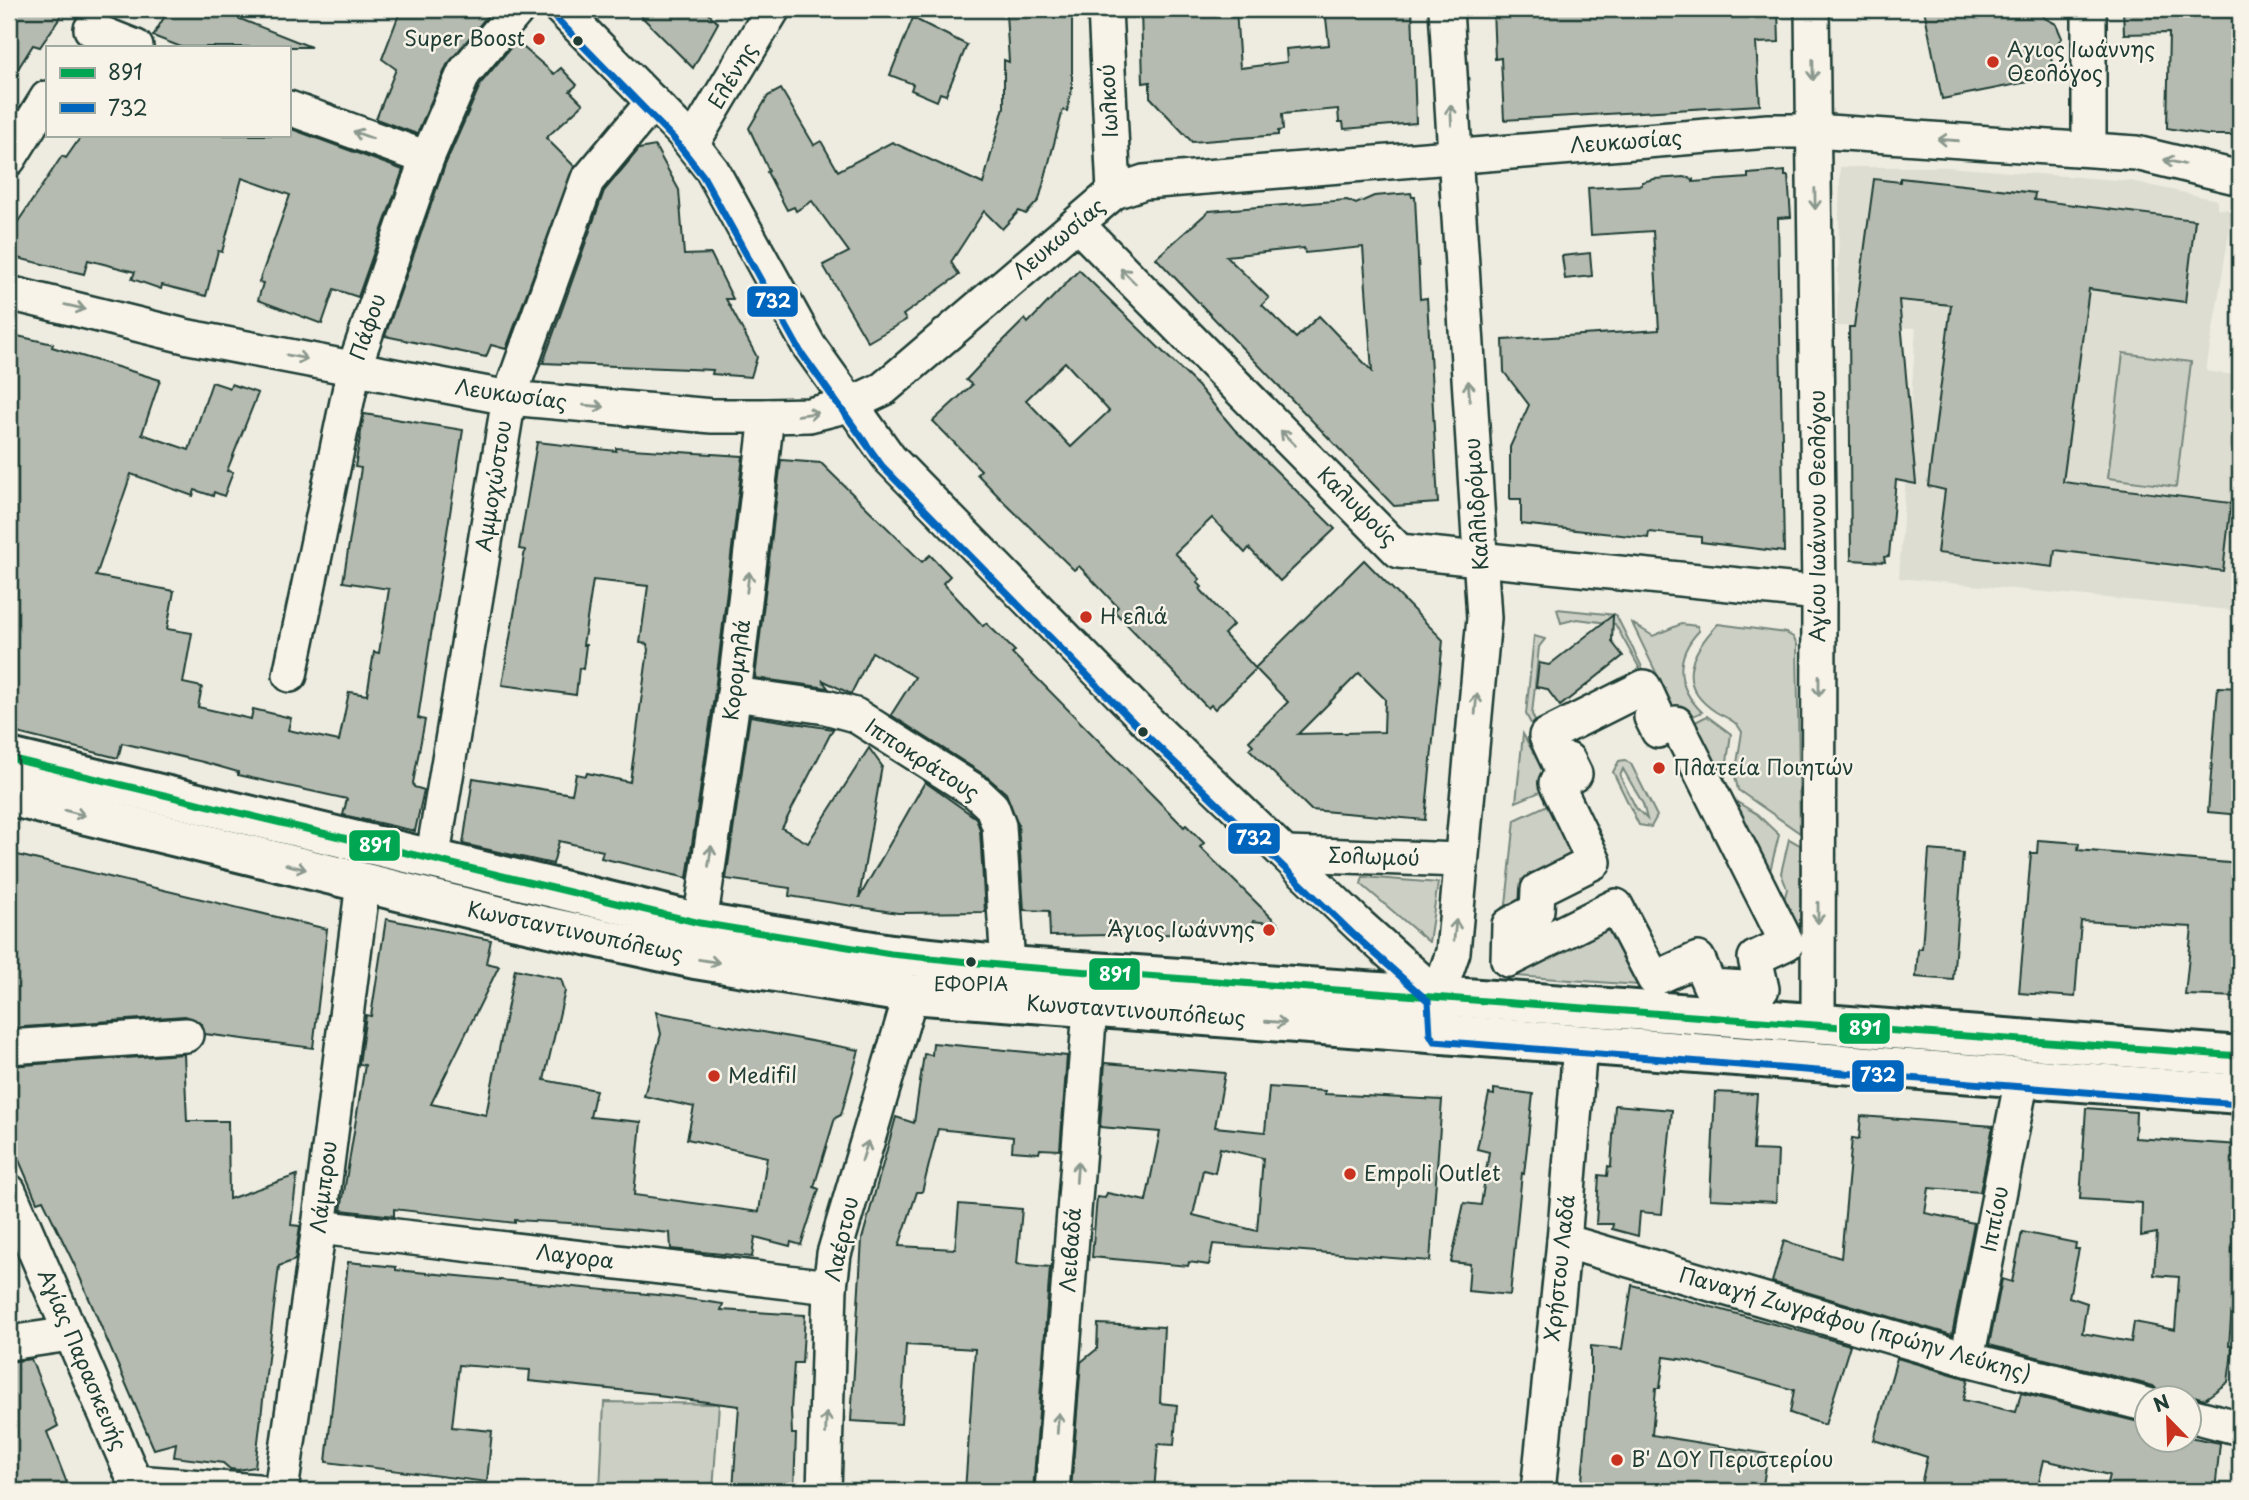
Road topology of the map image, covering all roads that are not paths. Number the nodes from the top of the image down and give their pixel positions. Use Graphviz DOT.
graph roads {
  1 [pos="518,9"];
  2 [pos="561,9"];
  3 [pos="773,9"];
  4 [pos="1105,9"];
  5 [pos="1446,9"];
  6 [pos="1812,9"];
  7 [pos="2089,9"];
  8 [pos="91,28"];
  9 [pos="134,46"];
  10 [pos="46,100"];
  11 [pos="653,102"];
  12 [pos="290,108"];
  13 [pos="1814,131"];
  14 [pos="692,144"];
  15 [pos="2089,149"];
  16 [pos="1453,156"];
  17 [pos="427,158"];
  18 [pos="9,159"];
  19 [pos="2240,178"];
  20 [pos="1114,192"];
  21 [pos="1077,224"];
  22 [pos="9,293"];
  23 [pos="354,368"];
  24 [pos="509,398"];
  25 [pos="849,405"];
  26 [pos="767,416"];
  27 [pos="1480,557"];
  28 [pos="1819,593"];
  29 [pos="290,675"];
  30 [pos="734,694"];
  31 [pos="1676,723"];
  32 [pos="9,758"];
  33 [pos="9,796"];
  34 [pos="1287,854"];
  35 [pos="1461,860"];
  36 [pos="432,861"];
  37 [pos="363,883"];
  38 [pos="700,923"];
  39 [pos="1008,966"];
  40 [pos="911,994"];
  41 [pos="1090,1009"];
  42 [pos="1439,1014"];
  43 [pos="1818,1023"];
  44 [pos="186,1035"];
  45 [pos="1580,1045"];
  46 [pos="9,1047"];
  47 [pos="2240,1056"];
  48 [pos="2022,1078"];
  49 [pos="2240,1094"];
  50 [pos="9,1191"];
  51 [pos="319,1227"];
  52 [pos="1564,1241"];
  53 [pos="830,1287"];
  54 [pos="70,1334"];
  55 [pos="9,1343"];
  56 [pos="1967,1359"];
  57 [pos="2134,1402"];
  58 [pos="2204,1419"];
  59 [pos="2240,1428"];
  60 [pos="137,1487"];
  61 [pos="257,1491"];
  62 [pos="281,1491"];
  63 [pos="824,1491"];
  64 [pos="1052,1491"];
  65 [pos="1538,1491"];
  1 -- 17 [label="street, Πάφου"];
  2 -- 11 [label="street, Σολωμού"];
  3 -- 14 [label="street, Ελένης"];
  4 -- 20 [label="street, Ιωλκού"];
  16 -- 5 [label="street, Καλλιδρόμου, one-way"];
  6 -- 13 [label="street, Αγίου Ιωάννου Θεολόγου, one-way"];
  7 -- 15 [label="street"];
  8 -- 9 [label="street"];
  10 -- 18 [label="street"];
  11 -- 14 [label="street, Σολωμού"];
  11 -- 24 [label="street, Αμμοχώστου"];
  17 -- 12 [label="street, one-way"];
  15 -- 13 [label="street, Λευκωσίας, one-way"];
  13 -- 16 [label="street, Λευκωσίας"];
  13 -- 28 [label="street, Αγίου Ιωάννου Θεολόγου, one-way"];
  14 -- 25 [label="street, Σολωμού"];
  19 -- 15 [label="street, Λευκωσίας, one-way"];
  16 -- 20 [label="street, Λευκωσίας"];
  27 -- 16 [label="street, Καλλιδρόμου, one-way"];
  17 -- 23 [label="street, Πάφου"];
  20 -- 21 [label="street, Λευκωσίας"];
  21 -- 25 [label="street, Λευκωσίας"];
  27 -- 21 [label="street, Καλυψούς, one-way"];
  22 -- 23 [label="street, Λευκωσίας, one-way"];
  23 -- 24 [label="street, Λευκωσίας"];
  23 -- 29 [label="street, Πάφου"];
  24 -- 26 [label="street, Λευκωσίας, one-way"];
  24 -- 36 [label="street, Αμμοχώστου"];
  26 -- 25 [label="street, Λευκωσίας, one-way"];
  25 -- 34 [label="street, Σολωμού"];
  30 -- 26 [label="street, Κορομηλά, one-way"];
  27 -- 28 [label="street, Καλυψούς"];
  35 -- 27 [label="street, Καλλιδρόμου, one-way"];
  28 -- 43 [label="street, Αγίου Ιωάννου Θεολόγου, one-way"];
  38 -- 30 [label="street, Κορομηλά, one-way"];
  30 -- 39 [label="street, Ιπποκράτους"];
  31 -- 31 [label="street"];
  32 -- 36 [label="main road, Κωνσταντινουπόλεως"];
  33 -- 37 [label="main road, Κωνσταντινουπόλεως, one-way"];
  34 -- 35 [label="street, Σολωμού"];
  34 -- 42 [label="street, Σολωμού"];
  42 -- 35 [label="street, Καλλιδρόμου, one-way"];
  36 -- 38 [label="main road, Κωνσταντινουπόλεως"];
  37 -- 40 [label="main road, Κωνσταντινουπόλεως, one-way"];
  37 -- 51 [label="street, Λάμπρου"];
  38 -- 39 [label="main road, Κωνσταντινουπόλεως"];
  39 -- 42 [label="main road, Κωνσταντινουπόλεως"];
  40 -- 41 [label="main road, Κωνσταντινουπόλεως"];
  53 -- 40 [label="street, Λαέρτου, one-way"];
  41 -- 42 [label="main road, Κωνσταντινουπόλεως, one-way"];
  64 -- 41 [label="street, Λειβαδά, one-way"];
  42 -- 43 [label="main road, Κωνσταντινουπόλεως"];
  42 -- 45 [label="main road, Κωνσταντινουπόλεως"];
  43 -- 47 [label="main road, Κωνσταντινουπόλεως"];
  44 -- 46 [label="street"];
  45 -- 48 [label="main road, Κωνσταντινουπόλεως"];
  45 -- 52 [label="street, Χρήστου Λαδά"];
  48 -- 49 [label="main road, Κωνσταντινουπόλεως"];
  48 -- 56 [label="street, Ιππίου"];
  50 -- 54 [label="street, Αγίας Παρασκευής"];
  51 -- 53 [label="street, Λαγορα"];
  51 -- 62 [label="street, Λάμπρου"];
  52 -- 56 [label="street, Παναγή Ζωγράφου (πρώην Λεύκης)"];
  52 -- 65 [label="street, Χρήστου Λαδά"];
  63 -- 53 [label="street, Λαέρτου, one-way"];
  54 -- 55 [label="street"];
  54 -- 60 [label="street, Αγίας Παρασκευής"];
  56 -- 57 [label="street, Παναγή Ζωγράφου (πρώην Λεύκης)"];
  58 -- 59 [label="street"];
  60 -- 61 [label="street"];
}
